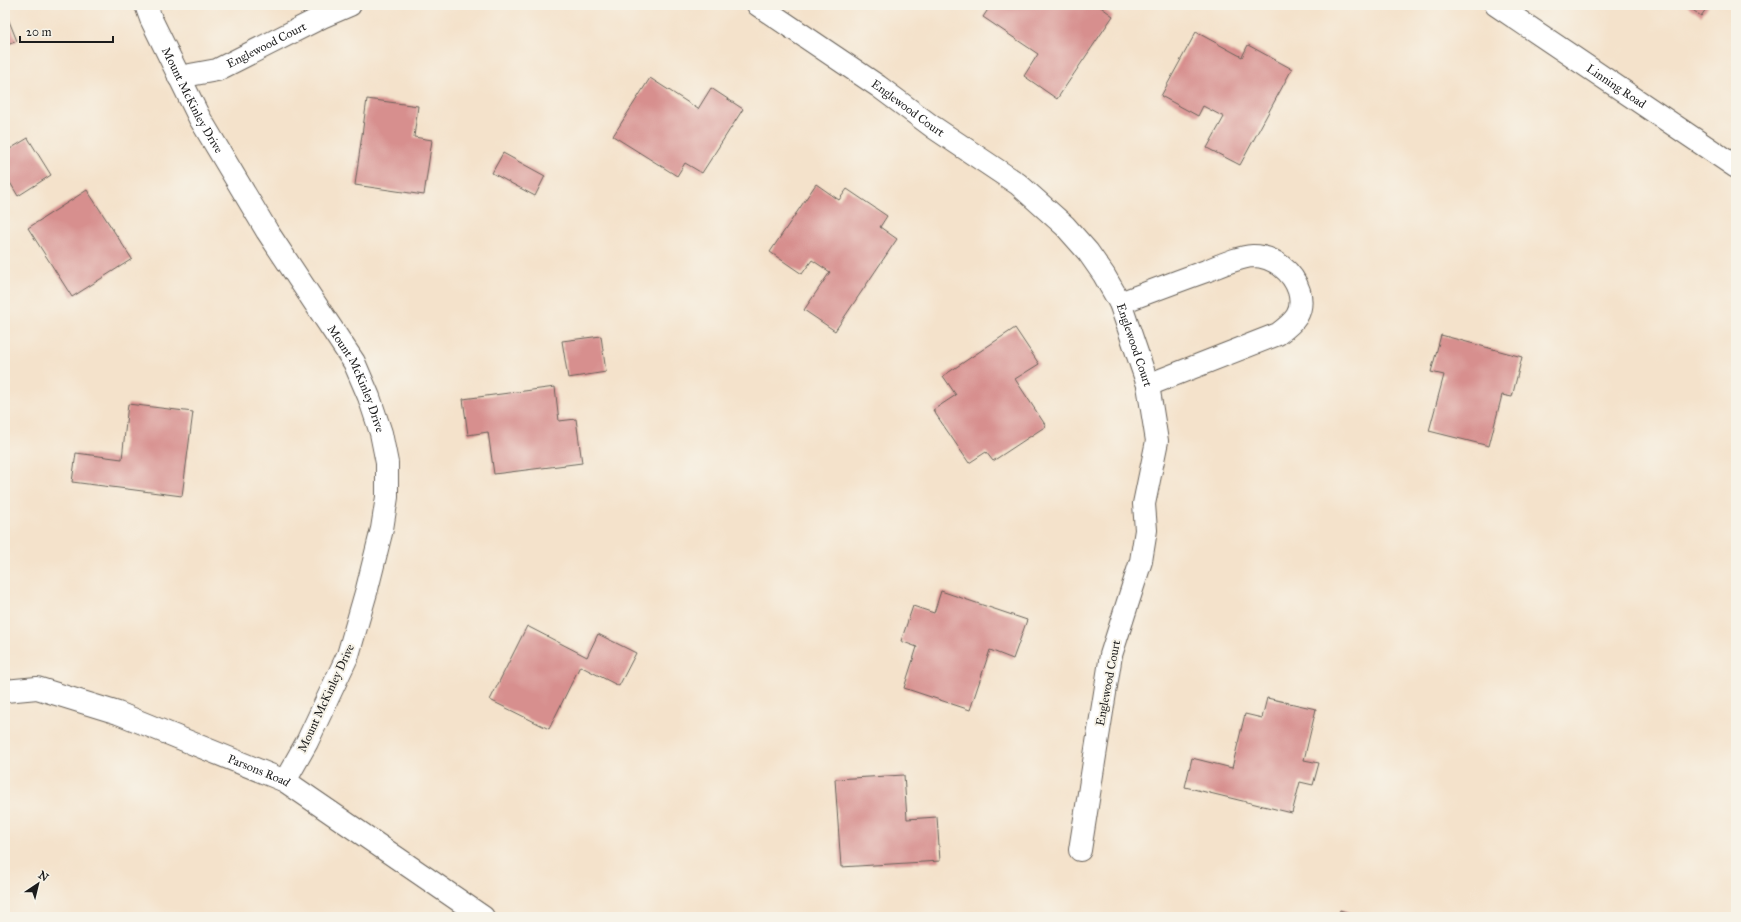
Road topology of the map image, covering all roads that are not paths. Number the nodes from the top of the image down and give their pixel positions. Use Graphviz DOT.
graph roads {
  1 [pos="146,5"];
  2 [pos="350,5"];
  3 [pos="758,5"];
  4 [pos="1496,5"];
  5 [pos="179,77"];
  6 [pos="1736,167"];
  7 [pos="1120,303"];
  8 [pos="1148,384"];
  9 [pos="5,690"];
  10 [pos="285,781"];
  11 [pos="1080,850"];
  12 [pos="483,917"];
  1 -- 5 [label="street, Mount McKinley Drive"];
  2 -- 5 [label="street, Englewood Court"];
  3 -- 7 [label="street, Englewood Court"];
  4 -- 6 [label="street, Linning Road"];
  5 -- 10 [label="street, Mount McKinley Drive"];
  7 -- 8 [label="street, Englewood Court"];
  7 -- 8 [label="street"];
  8 -- 11 [label="street, Englewood Court"];
  9 -- 10 [label="street, Parsons Road"];
  10 -- 12 [label="street, Parsons Road"];
}
